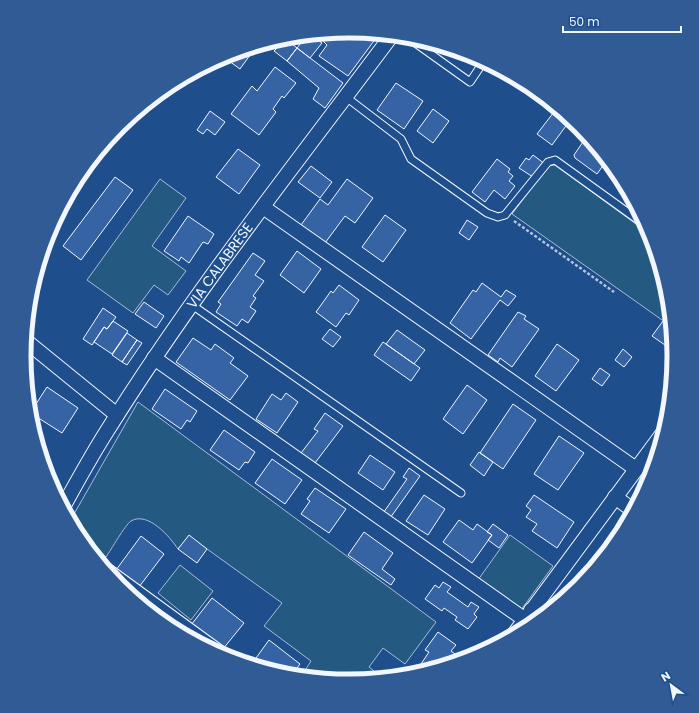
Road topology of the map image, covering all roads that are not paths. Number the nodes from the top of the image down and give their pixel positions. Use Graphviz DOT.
graph roads {
  1 [pos="388,41"];
  2 [pos="419,46"];
  3 [pos="480,66"];
  4 [pos="346,97"];
  5 [pos="263,207"];
  6 [pos="636,218"];
  7 [pos="192,305"];
  8 [pos="32,345"];
  9 [pos="154,358"];
  10 [pos="117,415"];
  11 [pos="656,442"];
  12 [pos="636,469"];
  13 [pos="461,493"];
  14 [pos="616,497"];
  15 [pos="66,501"];
  16 [pos="629,507"];
  17 [pos="114,572"];
  18 [pos="533,616"];
  19 [pos="214,645"];
  1 -- 4 [label="street, VIA CALABRESE"];
  2 -- 3 [label="lane"];
  4 -- 5 [label="street, VIA CALABRESE"];
  4 -- 6 [label="lane"];
  5 -- 7 [label="street, VIA CALABRESE"];
  5 -- 12 [label="street"];
  7 -- 9 [label="street, VIA CALABRESE"];
  7 -- 13 [label="lane"];
  8 -- 10 [label="street"];
  9 -- 10 [label="street, VIA CALABRESE"];
  9 -- 18 [label="street"];
  10 -- 15 [label="street, VIA CALABRESE"];
  11 -- 12 [label="street"];
  12 -- 14 [label="street"];
  14 -- 16 [label="street"];
  14 -- 18 [label="street"];
  17 -- 19 [label="lane"];
}
